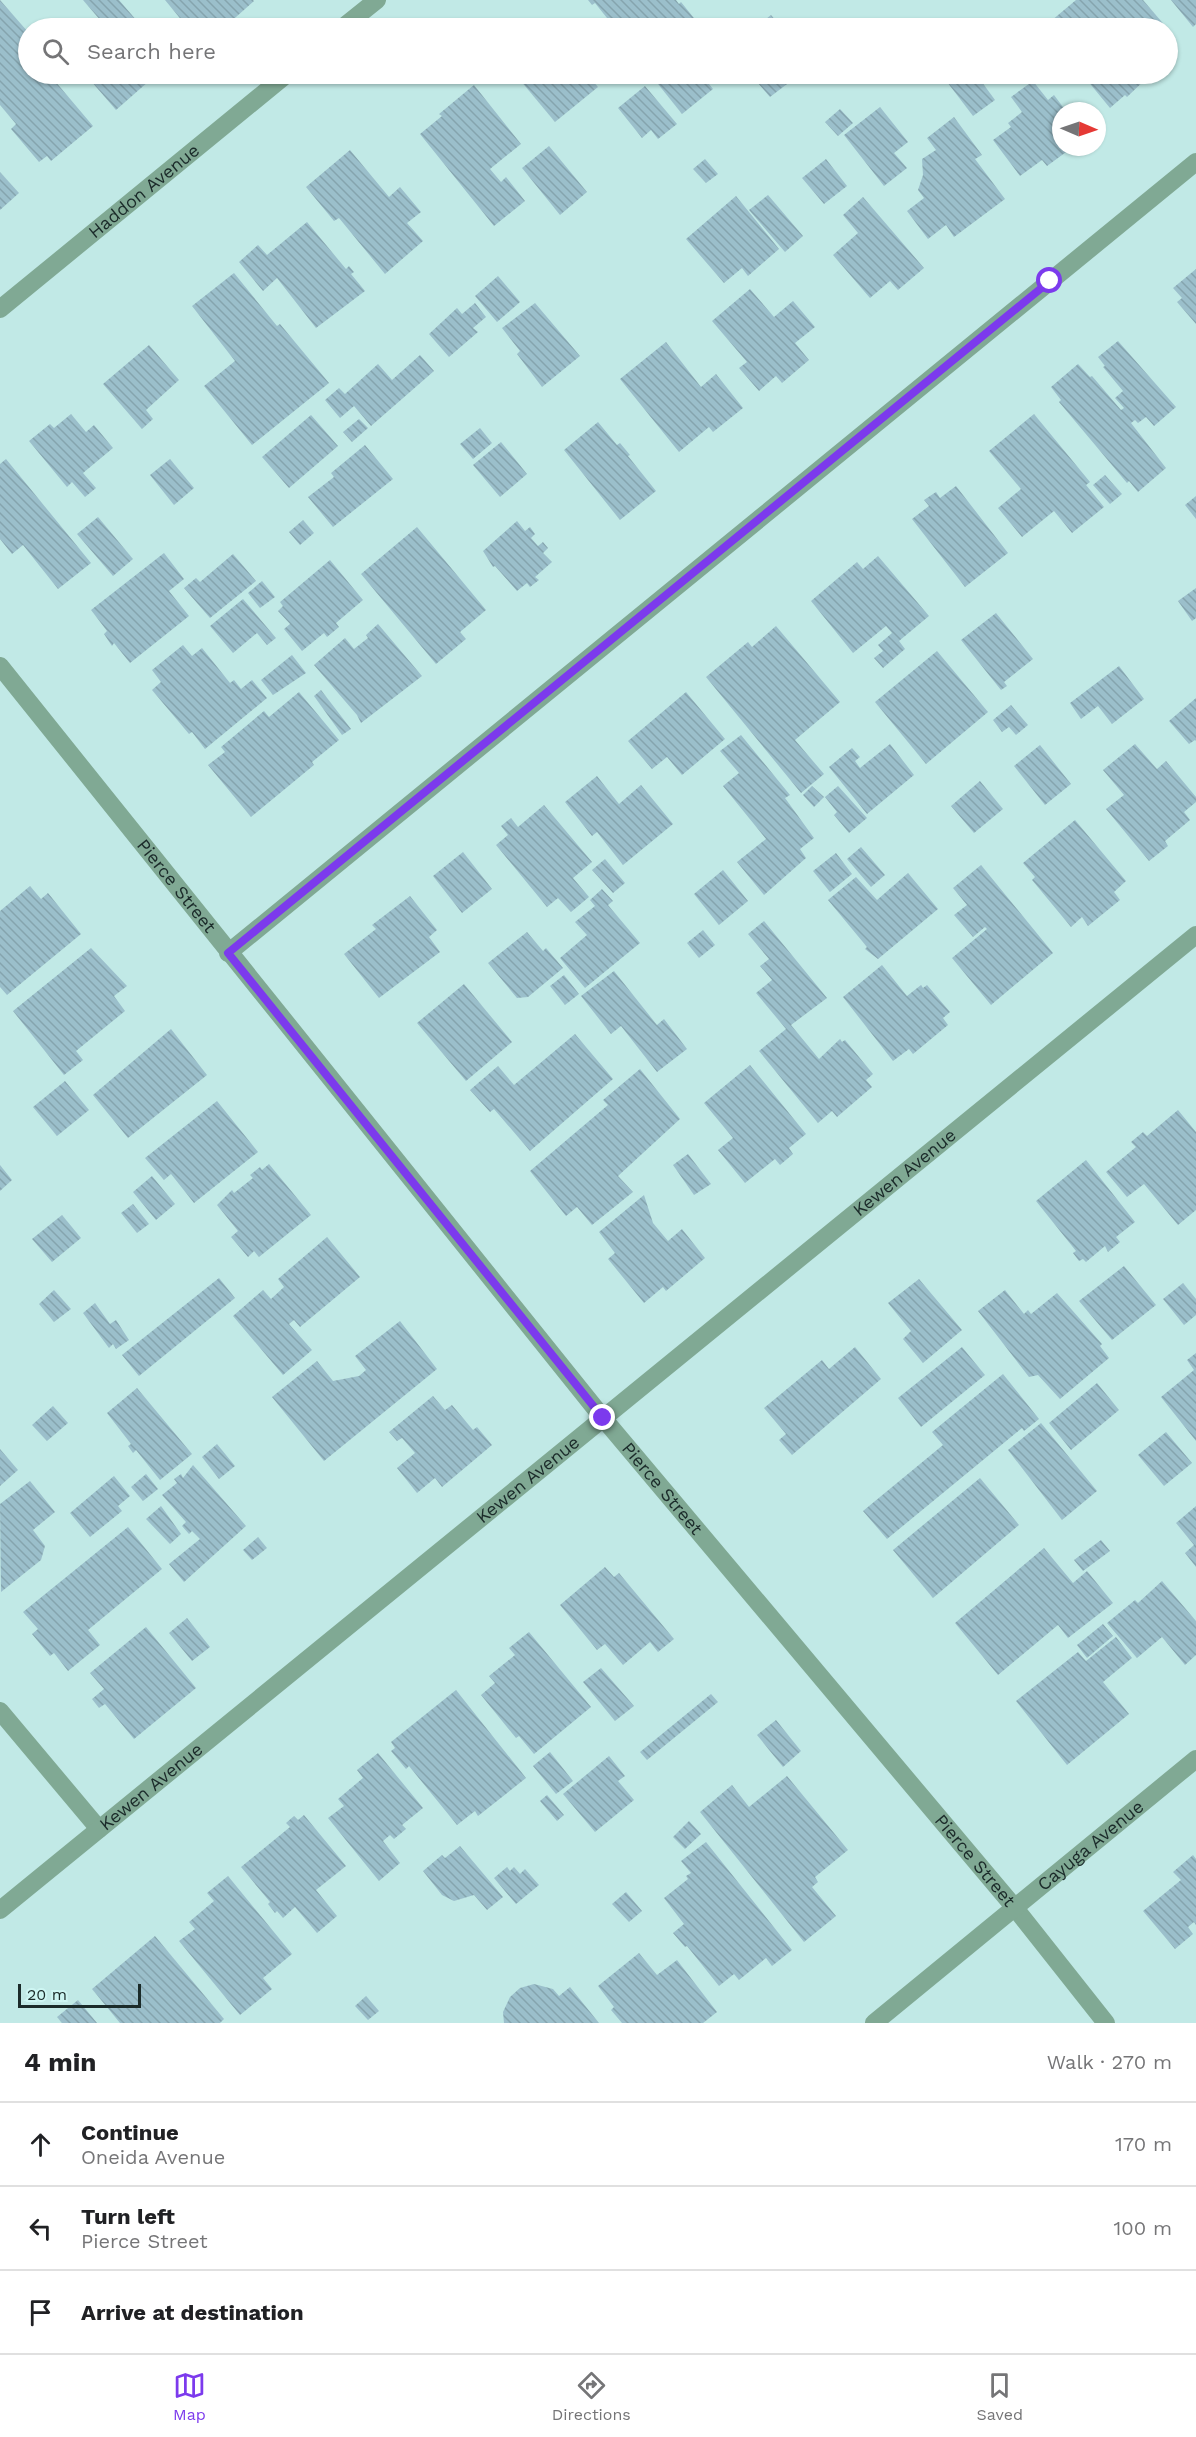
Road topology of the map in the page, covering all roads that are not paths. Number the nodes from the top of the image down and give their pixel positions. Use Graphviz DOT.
graph roads {
  1 [pos="377,0"];
  2 [pos="354,18"];
  3 [pos="275,84"];
  4 [pos="1196,162"];
  5 [pos="0,309"];
  6 [pos="0,666"];
  7 [pos="1196,935"];
  8 [pos="228,953"];
  9 [pos="603,1418"];
  10 [pos="0,1711"];
  11 [pos="1196,1759"];
  12 [pos="99,1829"];
  13 [pos="1015,1908"];
  14 [pos="0,1910"];
  15 [pos="874,2023"];
  16 [pos="1106,2023"];
  1 -- 2 [label="street"];
  3 -- 5 [label="street, Haddon Avenue"];
  4 -- 8 [label="street"];
  6 -- 8 [label="street, Pierce Street"];
  7 -- 9 [label="street, Kewen Avenue"];
  8 -- 9 [label="street, Pierce Street"];
  9 -- 12 [label="street, Kewen Avenue"];
  9 -- 13 [label="street, Pierce Street"];
  10 -- 12 [label="street"];
  11 -- 13 [label="street, Cayuga Avenue"];
  12 -- 14 [label="street, Kewen Avenue"];
  13 -- 15 [label="street, Cayuga Avenue"];
  13 -- 16 [label="street, Pierce Street"];
}
